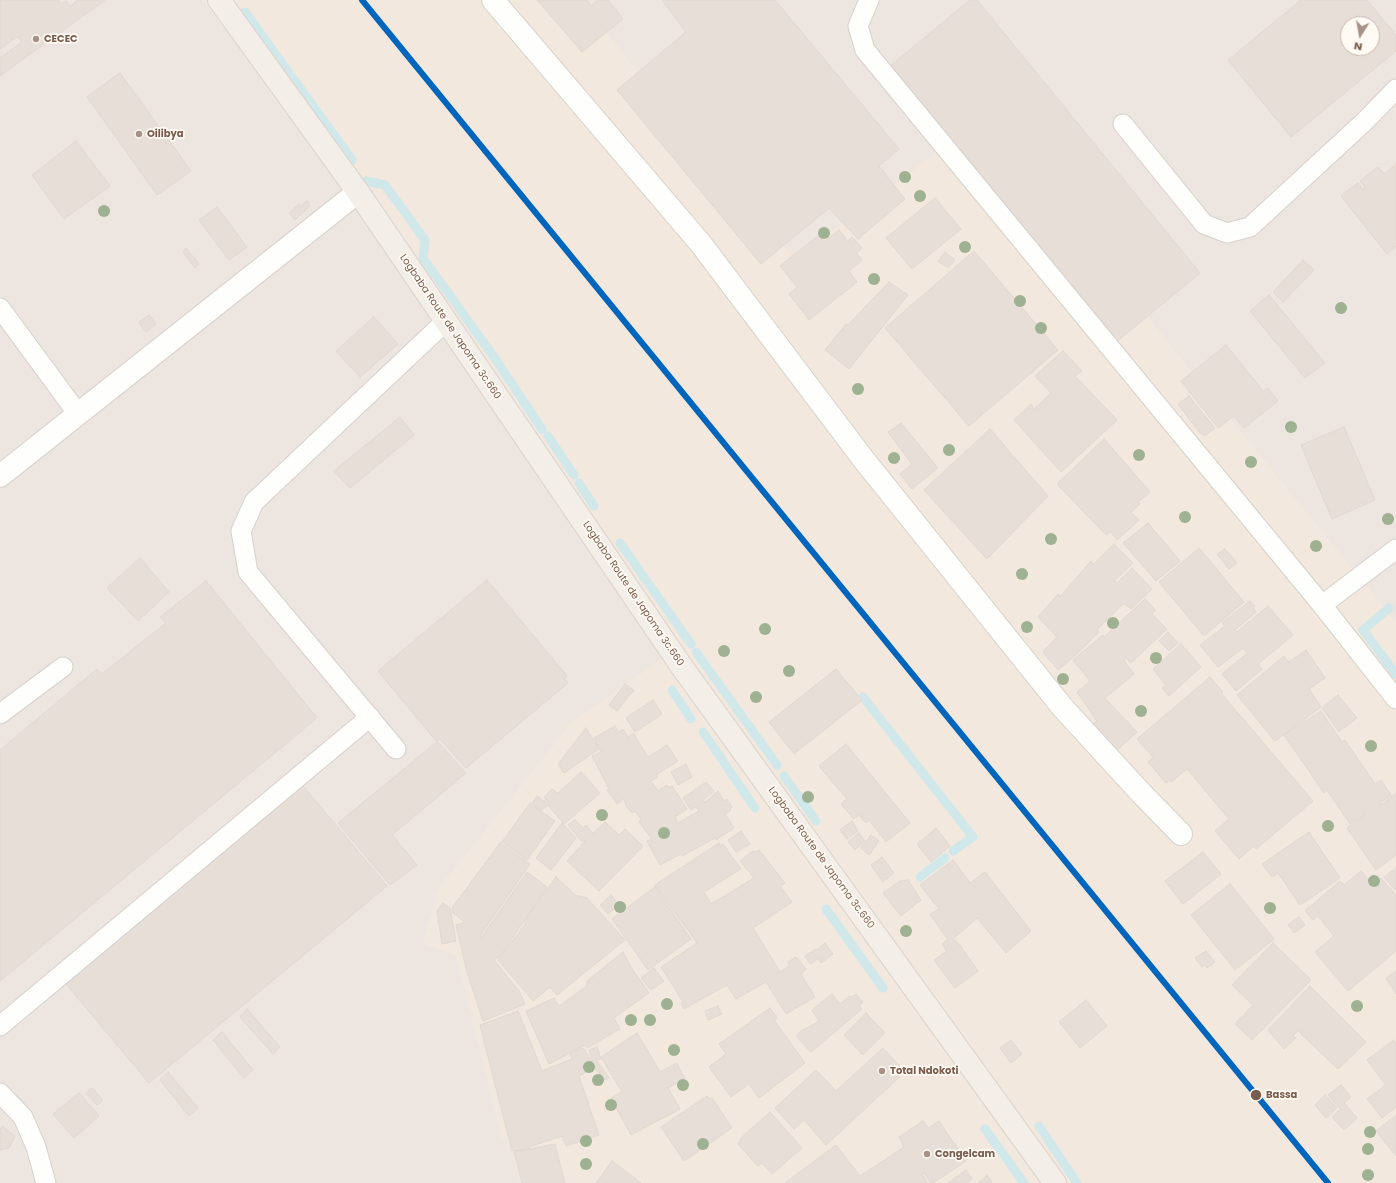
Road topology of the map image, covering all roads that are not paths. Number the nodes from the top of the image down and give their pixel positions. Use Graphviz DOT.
graph roads {
  1 [pos="219,0"];
  2 [pos="493,0"];
  3 [pos="869,0"];
  4 [pos="1396,89"];
  5 [pos="1123,124"];
  6 [pos="358,192"];
  7 [pos="0,308"];
  8 [pos="446,321"];
  9 [pos="78,414"];
  10 [pos="0,476"];
  11 [pos="1396,550"];
  12 [pos="1322,605"];
  13 [pos="63,667"];
  14 [pos="1396,699"];
  15 [pos="0,714"];
  16 [pos="370,717"];
  17 [pos="396,749"];
  18 [pos="1181,834"];
  19 [pos="0,1026"];
  20 [pos="0,1093"];
  21 [pos="46,1183"];
  22 [pos="1055,1183"];
  1 -- 6 [label="main road, Logbaba Route de Japoma 3c.660"];
  2 -- 18 [label="street"];
  3 -- 12 [label="lane"];
  4 -- 5 [label="lane"];
  6 -- 8 [label="main road, Logbaba Route de Japoma 3c.660"];
  6 -- 9 [label="street"];
  7 -- 9 [label="lane"];
  8 -- 16 [label="lane"];
  8 -- 22 [label="main road, Logbaba Route de Japoma 3c.660"];
  9 -- 10 [label="street"];
  11 -- 12 [label="lane"];
  12 -- 14 [label="lane"];
  13 -- 15 [label="lane"];
  16 -- 17 [label="lane"];
  16 -- 19 [label="lane"];
  20 -- 21 [label="lane"];
}
